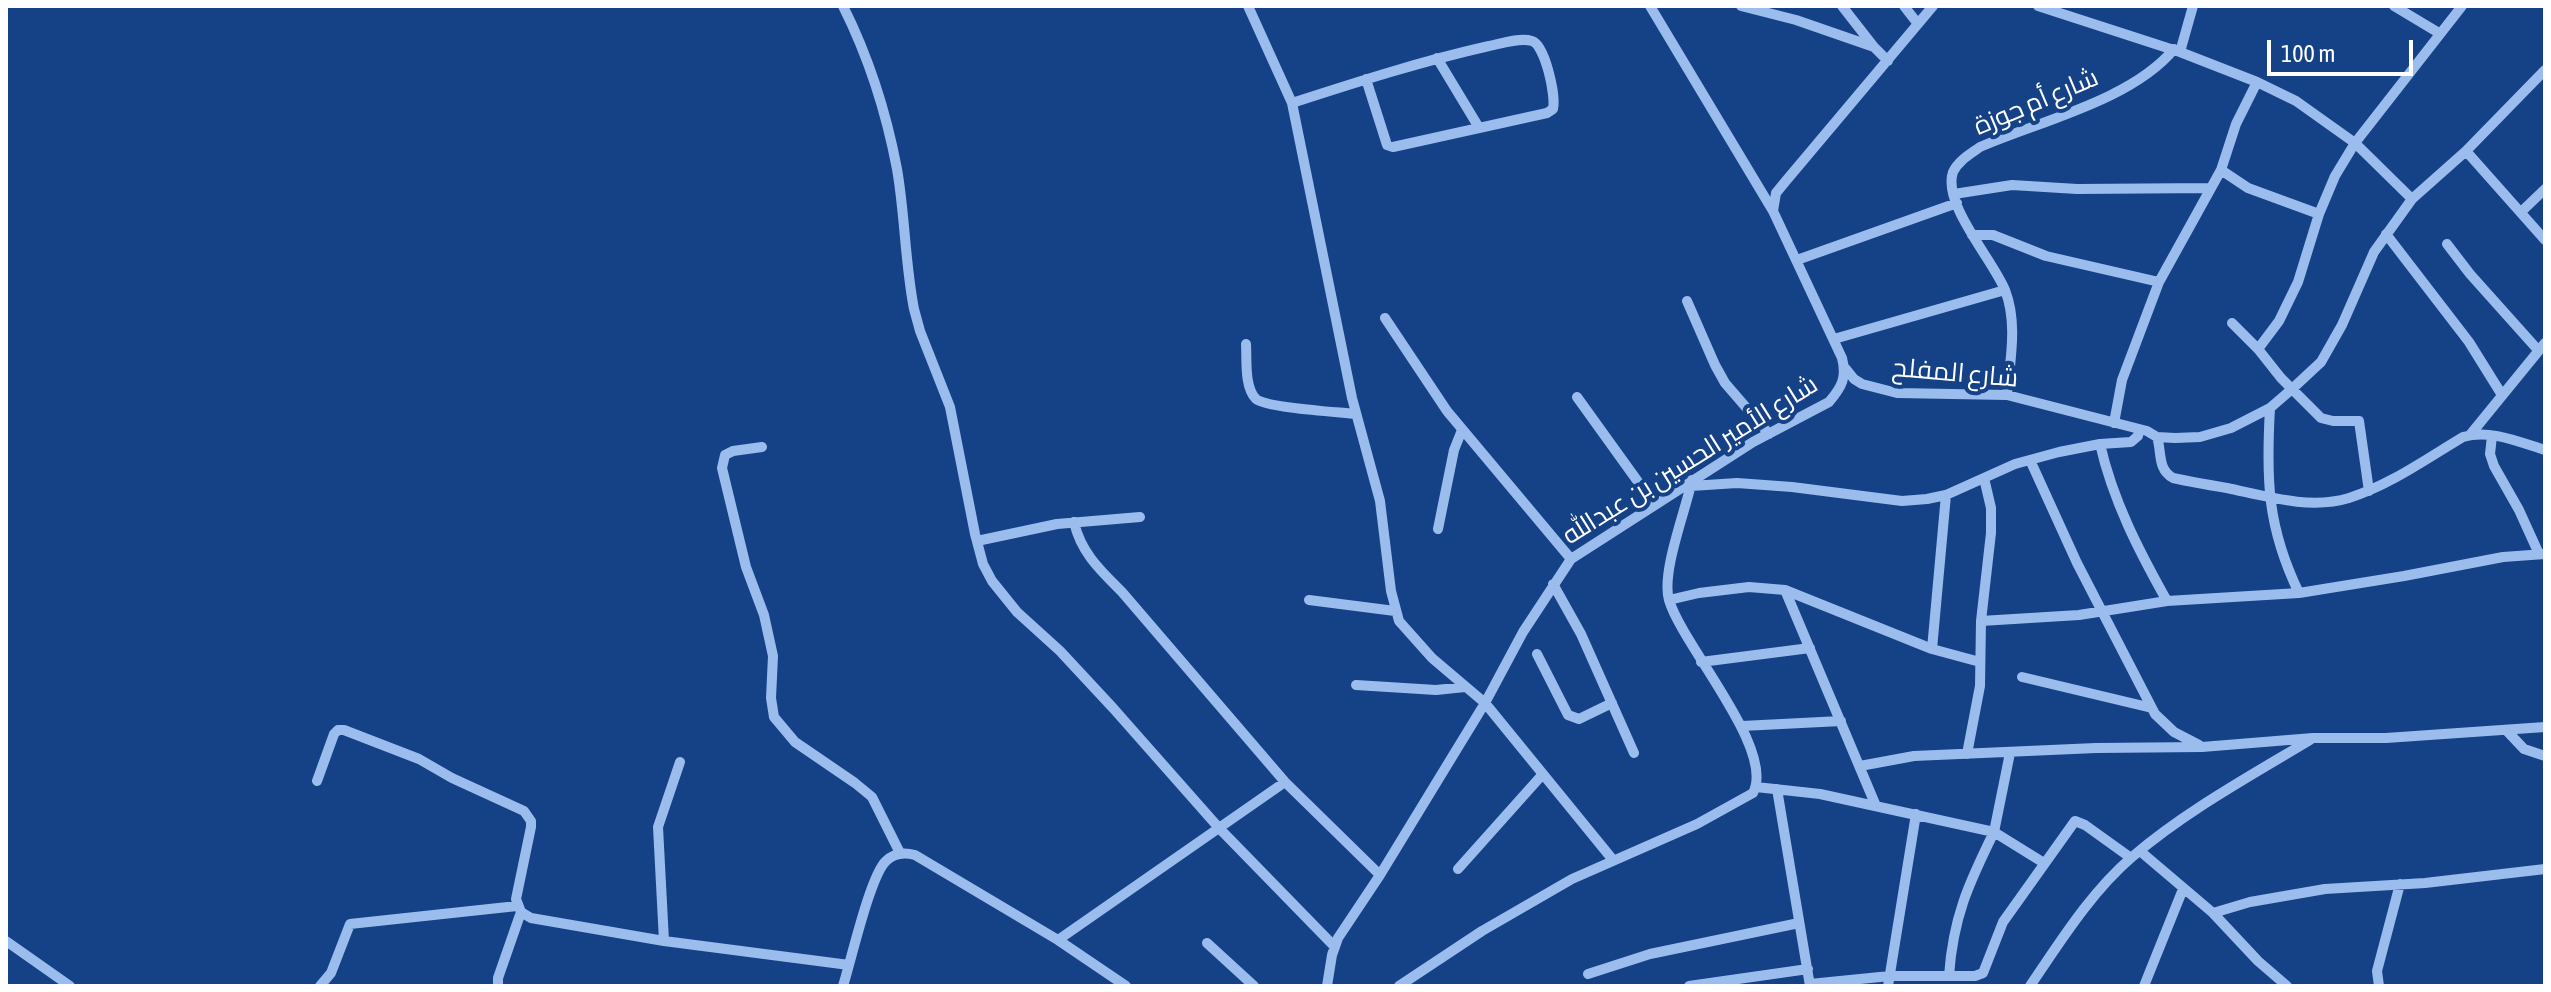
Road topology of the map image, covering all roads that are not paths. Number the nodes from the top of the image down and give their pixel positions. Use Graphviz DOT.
graph roads {
  1 [pos="843,6"];
  2 [pos="1248,6"];
  3 [pos="1650,6"];
  4 [pos="1741,6"];
  5 [pos="1842,6"];
  6 [pos="1904,6"];
  7 [pos="1933,6"];
  8 [pos="2038,6"];
  9 [pos="2193,6"];
  10 [pos="2394,6"];
  11 [pos="2462,6"];
  12 [pos="1918,24"];
  13 [pos="2439,33"];
  14 [pos="1874,47"];
  15 [pos="2177,50"];
  16 [pos="1437,58"];
  17 [pos="1888,61"];
  18 [pos="2545,70"];
  19 [pos="1366,79"];
  20 [pos="2257,82"];
  21 [pos="1292,103"];
  22 [pos="1478,126"];
  23 [pos="2355,143"];
  24 [pos="2466,151"];
  25 [pos="2221,170"];
  26 [pos="2211,188"];
  27 [pos="2545,189"];
  28 [pos="1955,199"];
  29 [pos="2412,199"];
  30 [pos="1773,211"];
  31 [pos="2521,212"];
  32 [pos="2319,214"];
  33 [pos="2386,234"];
  34 [pos="1972,235"];
  35 [pos="2545,240"];
  36 [pos="2447,244"];
  37 [pos="1797,260"];
  38 [pos="2159,282"];
  39 [pos="2005,290"];
  40 [pos="1687,301"];
  41 [pos="1385,318"];
  42 [pos="2232,323"];
  43 [pos="1834,339"];
  44 [pos="1246,344"];
  45 [pos="2542,346"];
  46 [pos="2258,349"];
  47 [pos="1846,369"];
  48 [pos="2292,389"];
  49 [pos="2007,395"];
  50 [pos="2502,395"];
  51 [pos="1577,397"];
  52 [pos="2270,408"];
  53 [pos="1356,414"];
  54 [pos="2114,423"];
  55 [pos="1462,430"];
  56 [pos="2139,430"];
  57 [pos="1769,434"];
  58 [pos="2470,435"];
  59 [pos="2492,436"];
  60 [pos="2157,437"];
  61 [pos="2100,444"];
  62 [pos="762,447"];
  63 [pos="2545,450"];
  64 [pos="2030,460"];
  65 [pos="1984,478"];
  66 [pos="1691,483"];
  67 [pos="2369,491"];
  68 [pos="1946,495"];
  69 [pos="2269,497"];
  70 [pos="1654,504"];
  71 [pos="1140,517"];
  72 [pos="1074,522"];
  73 [pos="1438,529"];
  74 [pos="977,541"];
  75 [pos="2542,554"];
  76 [pos="1571,559"];
  77 [pos="1553,584"];
  78 [pos="1785,590"];
  79 [pos="2299,593"];
  80 [pos="1309,600"];
  81 [pos="1669,600"];
  82 [pos="2167,601"];
  83 [pos="1395,611"];
  84 [pos="2101,612"];
  85 [pos="1981,621"];
  86 [pos="1810,648"];
  87 [pos="1932,649"];
  88 [pos="1537,654"];
  89 [pos="1701,662"];
  90 [pos="1980,662"];
  91 [pos="2022,677"];
  92 [pos="1356,685"];
  93 [pos="1465,687"];
  94 [pos="1485,703"];
  95 [pos="1612,703"];
  96 [pos="2152,708"];
  97 [pos="1841,721"];
  98 [pos="1742,726"];
  99 [pos="2545,727"];
  100 [pos="2507,731"];
  101 [pos="2313,738"];
  102 [pos="2202,747"];
  103 [pos="1634,753"];
  104 [pos="2010,753"];
  105 [pos="1967,754"];
  106 [pos="2545,756"];
  107 [pos="680,762"];
  108 [pos="1860,766"];
  109 [pos="1542,775"];
  110 [pos="317,781"];
  111 [pos="1285,782"];
  112 [pos="1756,787"];
  113 [pos="1777,789"];
  114 [pos="1876,806"];
  115 [pos="1916,814"];
  116 [pos="1219,828"];
  117 [pos="1994,832"];
  118 [pos="900,853"];
  119 [pos="2136,854"];
  120 [pos="1613,860"];
  121 [pos="2044,863"];
  122 [pos="1458,869"];
  123 [pos="2545,869"];
  124 [pos="1380,875"];
  125 [pos="2400,884"];
  126 [pos="2183,889"];
  127 [pos="519,909"];
  128 [pos="2213,913"];
  129 [pos="1799,923"];
  130 [pos="1058,940"];
  131 [pos="6,941"];
  132 [pos="664,941"];
  133 [pos="1207,943"];
  134 [pos="1334,946"];
  135 [pos="849,965"];
  136 [pos="1808,969"];
  137 [pos="1588,974"];
  138 [pos="1949,976"];
  139 [pos="1889,981"];
  140 [pos="1810,985"];
  141 [pos="70,986"];
  142 [pos="320,986"];
  143 [pos="498,986"];
  144 [pos="843,986"];
  145 [pos="1126,986"];
  146 [pos="1254,986"];
  147 [pos="1327,986"];
  148 [pos="1399,986"];
  149 [pos="1689,986"];
  150 [pos="2030,986"];
  151 [pos="2144,986"];
  152 [pos="2287,986"];
  153 [pos="2379,986"];
  1 -- 74 [label="street"];
  2 -- 21 [label="street"];
  3 -- 30 [label="street, شارع الأمير الحسين بن عبدالله"];
  4 -- 14 [label="street"];
  5 -- 14 [label="street"];
  6 -- 12 [label="street"];
  7 -- 12 [label="street"];
  8 -- 15 [label="street"];
  9 -- 15 [label="street"];
  10 -- 13 [label="street"];
  11 -- 13 [label="street"];
  12 -- 17 [label="street"];
  13 -- 23 [label="street"];
  14 -- 17 [label="street"];
  15 -- 20 [label="street"];
  15 -- 28 [label="street, شارع أم جوزة"];
  16 -- 19 [label="street"];
  16 -- 22 [label="street"];
  16 -- 22 [label="street"];
  17 -- 30 [label="street"];
  18 -- 24 [label="street"];
  19 -- 21 [label="street"];
  19 -- 22 [label="street"];
  20 -- 23 [label="street"];
  20 -- 25 [label="street"];
  21 -- 53 [label="street"];
  23 -- 29 [label="street"];
  23 -- 32 [label="street"];
  24 -- 29 [label="street"];
  24 -- 31 [label="street"];
  25 -- 26 [label="street"];
  25 -- 32 [label="street"];
  26 -- 28 [label="street"];
  26 -- 38 [label="street"];
  27 -- 31 [label="street"];
  28 -- 34 [label="street"];
  28 -- 37 [label="street"];
  29 -- 33 [label="street"];
  30 -- 37 [label="street, شارع الأمير الحسين بن عبدالله"];
  31 -- 35 [label="street"];
  32 -- 46 [label="street"];
  33 -- 48 [label="street"];
  33 -- 50 [label="street"];
  34 -- 38 [label="street"];
  34 -- 39 [label="street"];
  36 -- 45 [label="street"];
  37 -- 43 [label="street, شارع الأمير الحسين بن عبدالله"];
  38 -- 54 [label="street"];
  39 -- 43 [label="street"];
  39 -- 49 [label="street"];
  40 -- 57 [label="street"];
  41 -- 55 [label="street"];
  42 -- 46 [label="street"];
  43 -- 47 [label="street, شارع الأمير الحسين بن عبدالله"];
  44 -- 53 [label="street"];
  45 -- 50 [label="street"];
  46 -- 48 [label="street"];
  47 -- 49 [label="street, شارع المفلح"];
  47 -- 57 [label="street, شارع الأمير الحسين بن عبدالله"];
  48 -- 52 [label="street"];
  48 -- 67 [label="street"];
  49 -- 54 [label="street, شارع المفلح"];
  50 -- 58 [label="street"];
  51 -- 70 [label="street"];
  52 -- 60 [label="street"];
  52 -- 69 [label="street"];
  53 -- 83 [label="street"];
  54 -- 56 [label="street, شارع المفلح"];
  55 -- 73 [label="street"];
  55 -- 76 [label="street"];
  56 -- 60 [label="street, شارع المفلح"];
  56 -- 61 [label="street"];
  57 -- 66 [label="street, شارع الأمير الحسين بن عبدالله"];
  58 -- 59 [label="street"];
  58 -- 67 [label="street"];
  59 -- 63 [label="street"];
  59 -- 75 [label="street"];
  60 -- 69 [label="street"];
  61 -- 64 [label="street"];
  61 -- 82 [label="street"];
  62 -- 118 [label="street"];
  64 -- 65 [label="street"];
  64 -- 84 [label="street"];
  65 -- 68 [label="street"];
  65 -- 85 [label="street"];
  66 -- 68 [label="street"];
  66 -- 70 [label="street, شارع الأمير الحسين بن عبدالله"];
  66 -- 81 [label="street"];
  67 -- 69 [label="street"];
  68 -- 87 [label="street"];
  69 -- 79 [label="street"];
  70 -- 76 [label="street, شارع الأمير الحسين بن عبدالله"];
  71 -- 72 [label="street"];
  72 -- 74 [label="street"];
  72 -- 111 [label="street"];
  74 -- 116 [label="street"];
  75 -- 79 [label="street"];
  76 -- 77 [label="street, شارع الأمير الحسين بن عبدالله"];
  77 -- 94 [label="street, شارع الأمير الحسين بن عبدالله"];
  77 -- 95 [label="street"];
  78 -- 81 [label="street"];
  78 -- 86 [label="street"];
  78 -- 87 [label="street"];
  79 -- 82 [label="street"];
  80 -- 83 [label="street"];
  81 -- 89 [label="street"];
  82 -- 84 [label="street"];
  83 -- 93 [label="street"];
  84 -- 85 [label="street"];
  84 -- 96 [label="street"];
  85 -- 90 [label="street"];
  86 -- 89 [label="street"];
  86 -- 97 [label="street"];
  87 -- 90 [label="street"];
  88 -- 95 [label="street"];
  89 -- 98 [label="street"];
  90 -- 105 [label="street"];
  91 -- 96 [label="street"];
  92 -- 93 [label="street"];
  93 -- 94 [label="street"];
  94 -- 109 [label="street"];
  94 -- 124 [label="street, شارع الأمير الحسين بن عبدالله"];
  95 -- 103 [label="street"];
  96 -- 102 [label="street"];
  97 -- 98 [label="street"];
  97 -- 108 [label="street"];
  98 -- 112 [label="street"];
  99 -- 100 [label="street"];
  100 -- 101 [label="street"];
  100 -- 106 [label="street"];
  101 -- 102 [label="street"];
  101 -- 119 [label="street"];
  102 -- 104 [label="street"];
  104 -- 105 [label="street"];
  104 -- 117 [label="street"];
  105 -- 108 [label="street"];
  107 -- 132 [label="street"];
  108 -- 114 [label="street"];
  109 -- 120 [label="street"];
  109 -- 122 [label="street"];
  110 -- 127 [label="street"];
  111 -- 116 [label="street"];
  111 -- 124 [label="street"];
  112 -- 113 [label="street"];
  112 -- 120 [label="street"];
  113 -- 114 [label="street"];
  113 -- 129 [label="street"];
  114 -- 115 [label="street"];
  115 -- 117 [label="street"];
  115 -- 139 [label="street"];
  116 -- 130 [label="street"];
  116 -- 134 [label="street"];
  117 -- 121 [label="street"];
  117 -- 138 [label="street"];
  118 -- 130 [label="street"];
  118 -- 135 [label="street"];
  119 -- 121 [label="street"];
  119 -- 126 [label="street"];
  119 -- 150 [label="street"];
  120 -- 148 [label="street"];
  121 -- 138 [label="street"];
  123 -- 125 [label="street"];
  124 -- 134 [label="street, شارع الأمير الحسين بن عبدالله"];
  125 -- 128 [label="street"];
  125 -- 153 [label="street"];
  126 -- 128 [label="street"];
  126 -- 151 [label="street"];
  127 -- 132 [label="street"];
  127 -- 142 [label="street"];
  127 -- 143 [label="street"];
  128 -- 152 [label="street"];
  129 -- 136 [label="street"];
  129 -- 137 [label="street"];
  130 -- 145 [label="street"];
  131 -- 141 [label="street"];
  132 -- 135 [label="street"];
  133 -- 146 [label="street"];
  134 -- 147 [label="street, شارع الأمير الحسين بن عبدالله"];
  135 -- 144 [label="street"];
  136 -- 140 [label="street"];
  136 -- 149 [label="street"];
  138 -- 139 [label="street"];
  139 -- 140 [label="street"];
}
